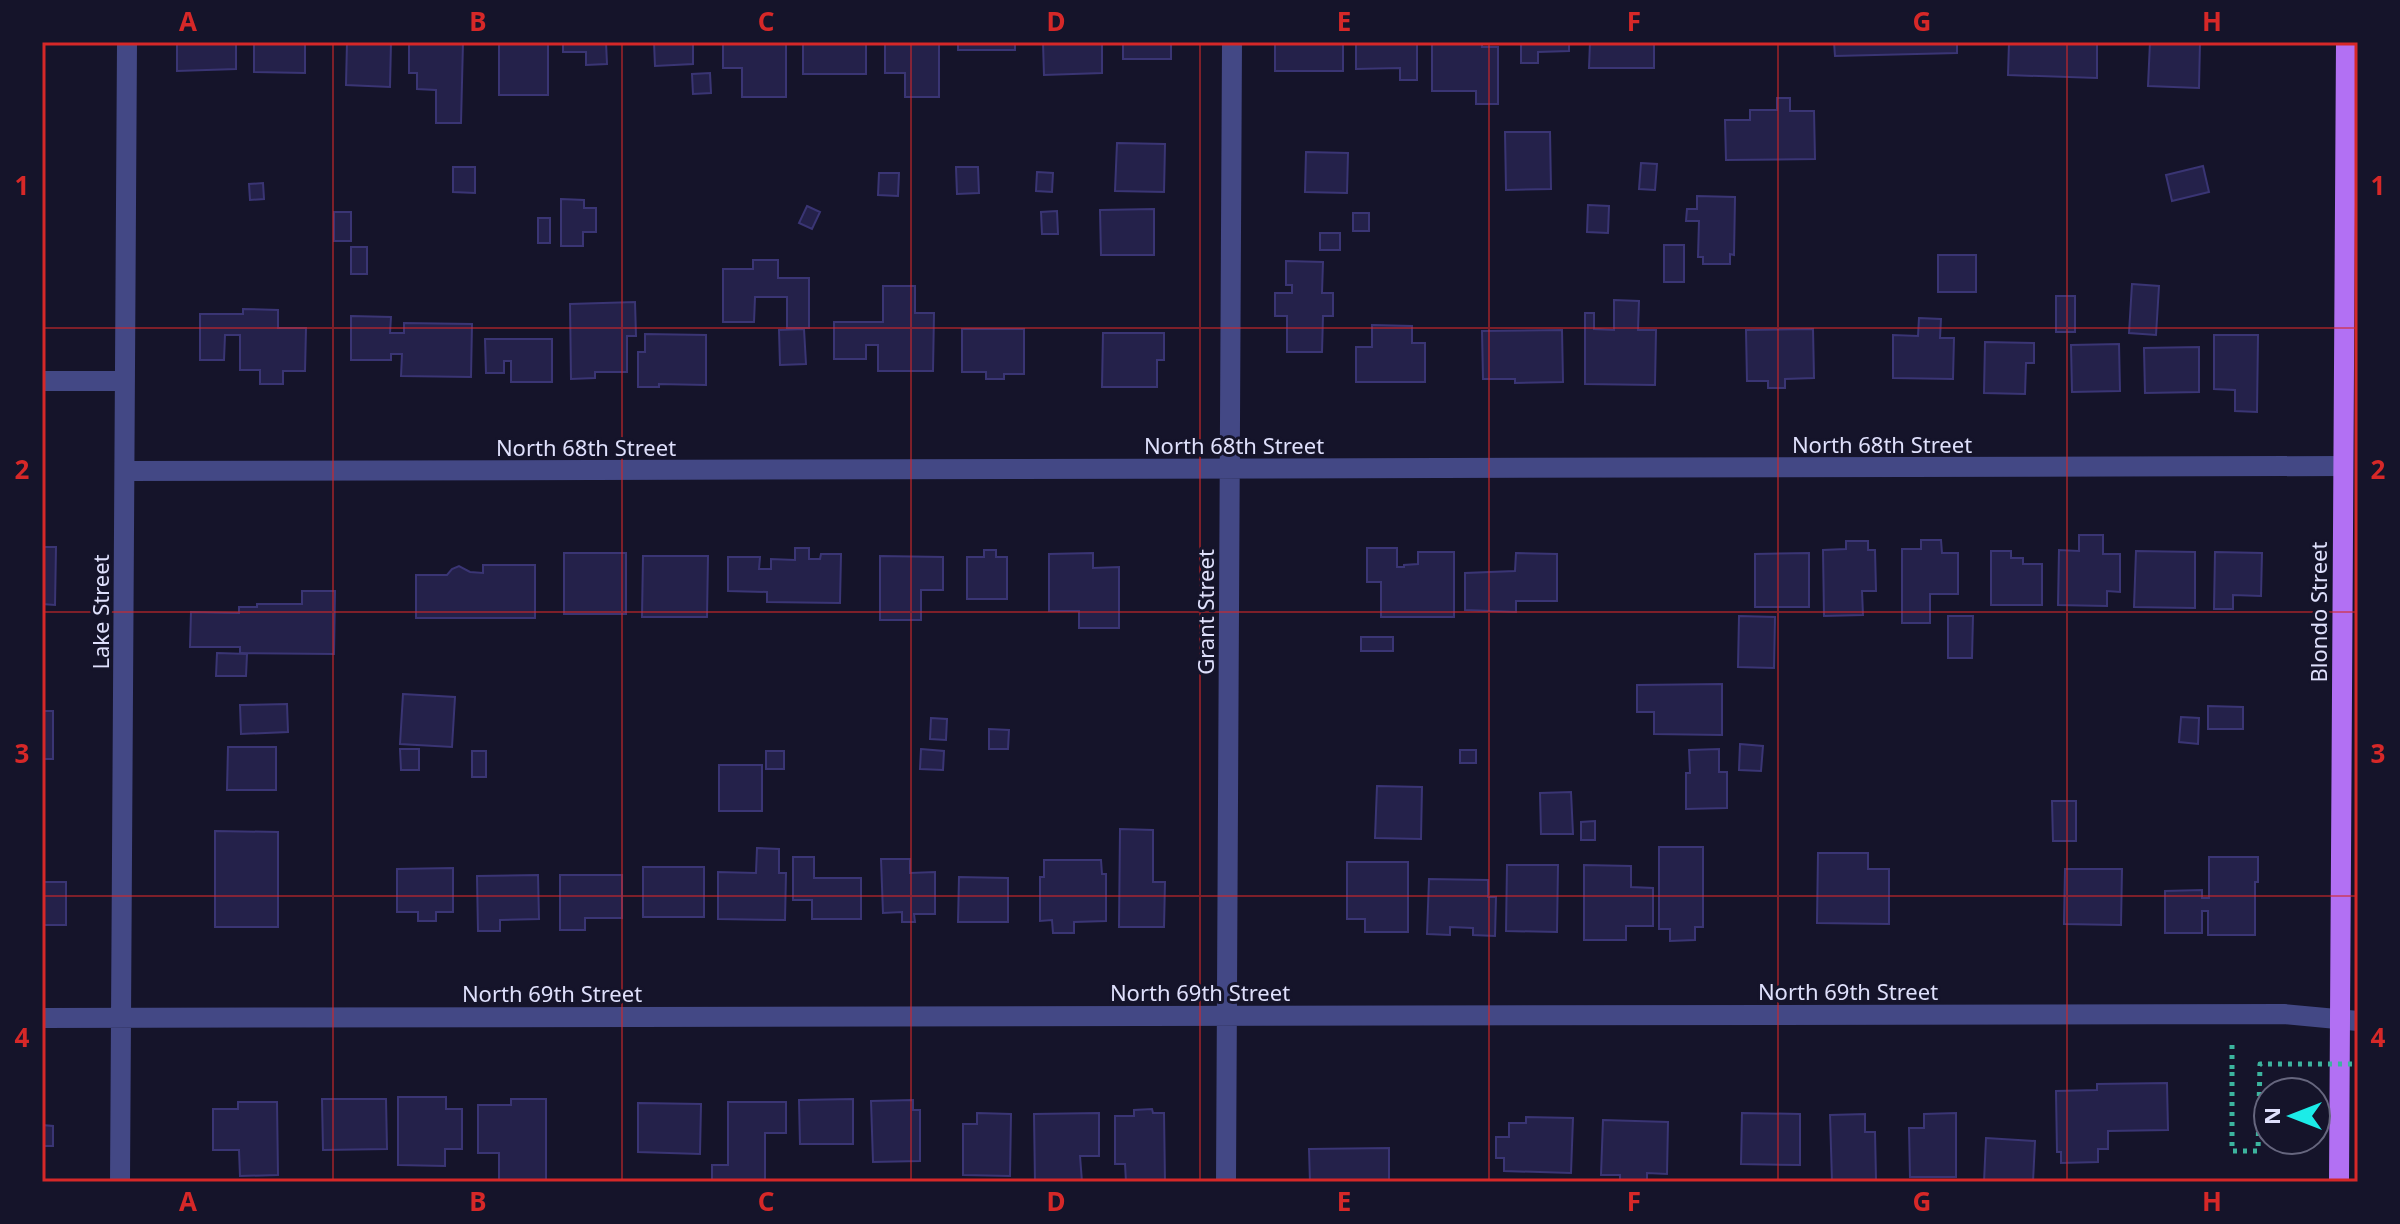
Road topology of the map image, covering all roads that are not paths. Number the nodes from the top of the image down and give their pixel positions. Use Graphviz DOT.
graph roads {
  1 [pos="127,42"];
  2 [pos="1232,42"];
  3 [pos="2346,42"];
  4 [pos="42,381"];
  5 [pos="125,381"];
  6 [pos="2343,466"];
  7 [pos="1230,469"];
  8 [pos="125,471"];
  9 [pos="2350,793"];
  10 [pos="1227,1016"];
  11 [pos="42,1018"];
  12 [pos="121,1018"];
  13 [pos="2349,1020"];
  14 [pos="120,1182"];
  15 [pos="1226,1182"];
  16 [pos="2339,1182"];
  1 -- 5 [label="street, Lake Street"];
  2 -- 7 [label="street, Grant Street"];
  3 -- 6 [label="main road, Blondo Street"];
  4 -- 5 [label="street"];
  5 -- 8 [label="street, Lake Street"];
  6 -- 7 [label="street, North 68th Street"];
  6 -- 9 [label="main road, Blondo Street"];
  7 -- 8 [label="street, North 68th Street"];
  7 -- 10 [label="street, Grant Street"];
  8 -- 12 [label="street, Lake Street"];
  9 -- 13 [label="main road, Blondo Street"];
  10 -- 12 [label="street, North 69th Street"];
  10 -- 13 [label="street, North 69th Street"];
  10 -- 15 [label="street, Grant Street"];
  11 -- 12 [label="street, North 69th Street"];
  12 -- 14 [label="street, Lake Street"];
  13 -- 16 [label="main road, Blondo Street"];
}
